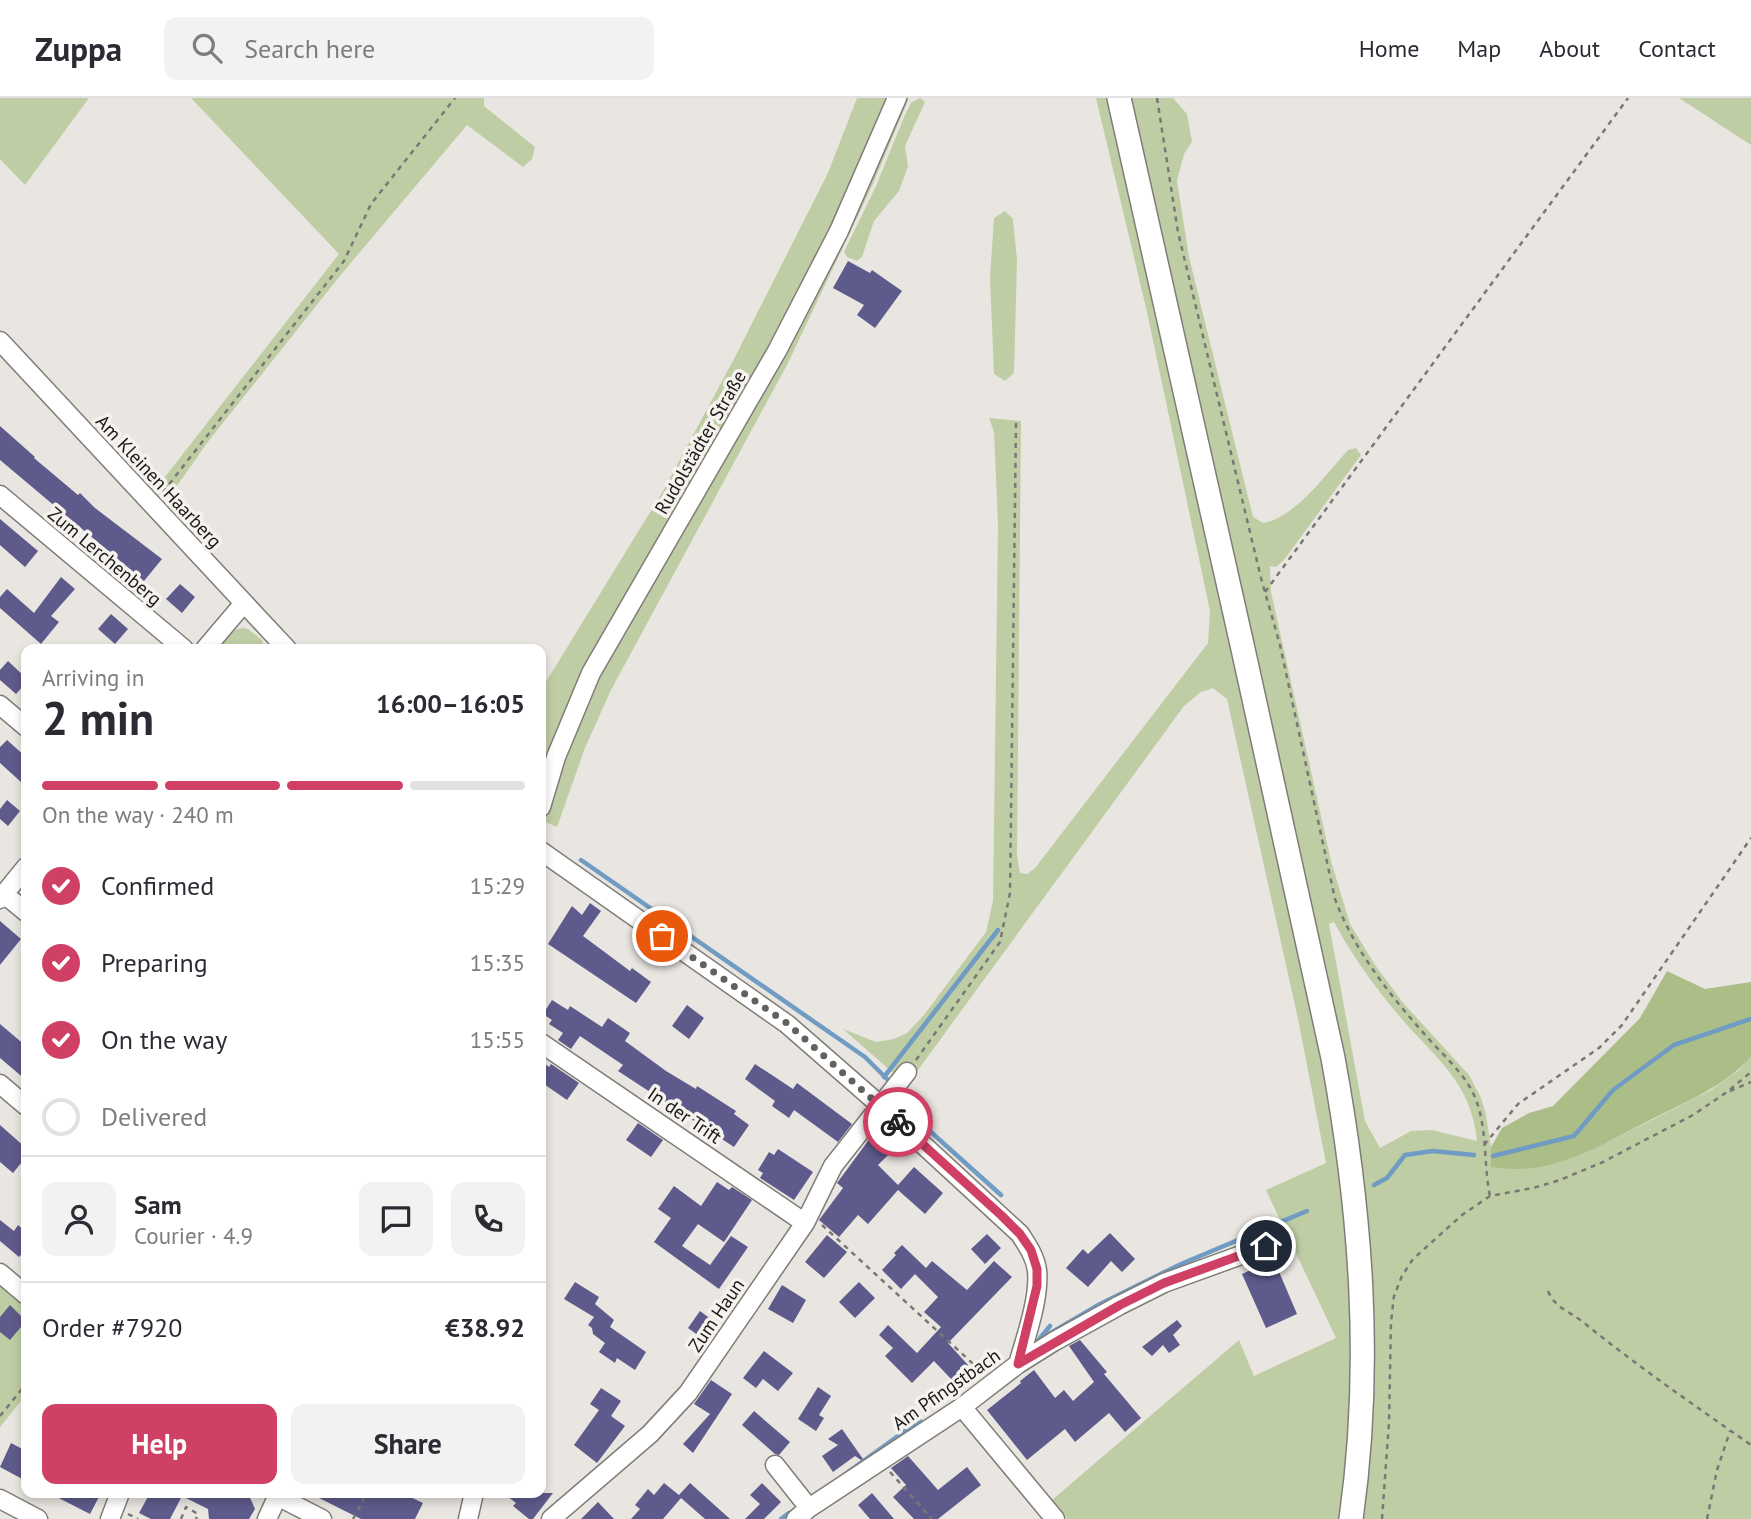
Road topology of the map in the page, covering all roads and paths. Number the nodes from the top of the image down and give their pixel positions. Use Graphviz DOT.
graph roads {
  1 [pos="455,98"];
  2 [pos="897,98"];
  3 [pos="1119,98"];
  4 [pos="1157,98"];
  5 [pos="1628,98"];
  6 [pos="0,341"];
  7 [pos="1016,423"];
  8 [pos="0,495"];
  9 [pos="153,506"];
  10 [pos="1265,592"];
  11 [pos="244,603"];
  12 [pos="178,644"];
  13 [pos="209,644"];
  14 [pos="282,644"];
  15 [pos="0,705"];
  16 [pos="21,723"];
  17 [pos="546,790"];
  18 [pos="1751,838"];
  19 [pos="546,855"];
  20 [pos="21,873"];
  21 [pos="2,896"];
  22 [pos="21,909"];
  23 [pos="546,1046"];
  24 [pos="907,1072"];
  25 [pos="1751,1072"];
  26 [pos="1751,1082"];
  27 [pos="0,1084"];
  28 [pos="1727,1092"];
  29 [pos="21,1102"];
  30 [pos="881,1106"];
  31 [pos="1484,1145"];
  32 [pos="1490,1196"];
  33 [pos="805,1223"];
  34 [pos="823,1226"];
  35 [pos="1266,1246"];
  36 [pos="0,1273"];
  37 [pos="21,1291"];
  38 [pos="1548,1291"];
  39 [pos="1018,1364"];
  40 [pos="995,1384"];
  41 [pos="21,1390"];
  42 [pos="962,1407"];
  43 [pos="0,1416"];
  44 [pos="1730,1431"];
  45 [pos="1751,1445"];
  46 [pos="880,1461"];
  47 [pos="775,1465"];
  48 [pos="118,1498"];
  49 [pos="282,1498"];
  50 [pos="283,1498"];
  51 [pos="286,1498"];
  52 [pos="364,1498"];
  53 [pos="473,1498"];
  54 [pos="0,1499"];
  55 [pos="802,1514"];
  56 [pos="38,1519"];
  57 [pos="110,1519"];
  58 [pos="180,1519"];
  59 [pos="196,1519"];
  60 [pos="267,1519"];
  61 [pos="282,1519"];
  62 [pos="322,1519"];
  63 [pos="353,1519"];
  64 [pos="468,1519"];
  65 [pos="551,1519"];
  66 [pos="932,1519"];
  67 [pos="1055,1519"];
  68 [pos="1352,1519"];
  69 [pos="1382,1519"];
  70 [pos="1707,1519"];
  1 -- 9 [label="path"];
  2 -- 17 [label="street, Rudolstädter Straße"];
  3 -- 68 [label="main road"];
  4 -- 10 [label="path"];
  5 -- 10 [label="path"];
  6 -- 9 [label="street, Am Kleinen Haarberg"];
  7 -- 24 [label="path"];
  8 -- 12 [label="street, Zum Lerchenberg"];
  9 -- 11 [label="street, Am Kleinen Haarberg"];
  10 -- 31 [label="path"];
  11 -- 13 [label="street"];
  11 -- 14 [label="street, Am Kleinen Haarberg"];
  15 -- 16 [label="street"];
  18 -- 31 [label="path"];
  19 -- 30 [label="street"];
  20 -- 21 [label="street"];
  21 -- 22 [label="street"];
  23 -- 33 [label="street, In der Trift"];
  24 -- 30 [label="street, Zum Haun"];
  25 -- 28 [label="path"];
  26 -- 28 [label="path"];
  27 -- 29 [label="street"];
  28 -- 32 [label="path"];
  30 -- 33 [label="street, Zum Haun"];
  30 -- 39 [label="street"];
  31 -- 32 [label="path"];
  32 -- 69 [label="path"];
  33 -- 65 [label="street, Zum Haun"];
  34 -- 40 [label="path"];
  35 -- 39 [label="street, Am Pfingstbach"];
  36 -- 37 [label="street"];
  38 -- 44 [label="path"];
  39 -- 40 [label="street, Am Pfingstbach"];
  40 -- 42 [label="street, Am Pfingstbach"];
  41 -- 43 [label="path"];
  42 -- 46 [label="street, Am Pfingstbach"];
  42 -- 67 [label="street"];
  44 -- 45 [label="path"];
  44 -- 70 [label="path"];
  46 -- 55 [label="street, Am Pfingstbach"];
  46 -- 66 [label="path"];
  47 -- 55 [label="street, Am Pfingstbach"];
  48 -- 57 [label="street"];
  49 -- 60 [label="street"];
  50 -- 61 [label="street"];
  51 -- 62 [label="street"];
  52 -- 63 [label="path"];
  53 -- 64 [label="street"];
  54 -- 56 [label="street"];
  58 -- 59 [label="path"];
}
